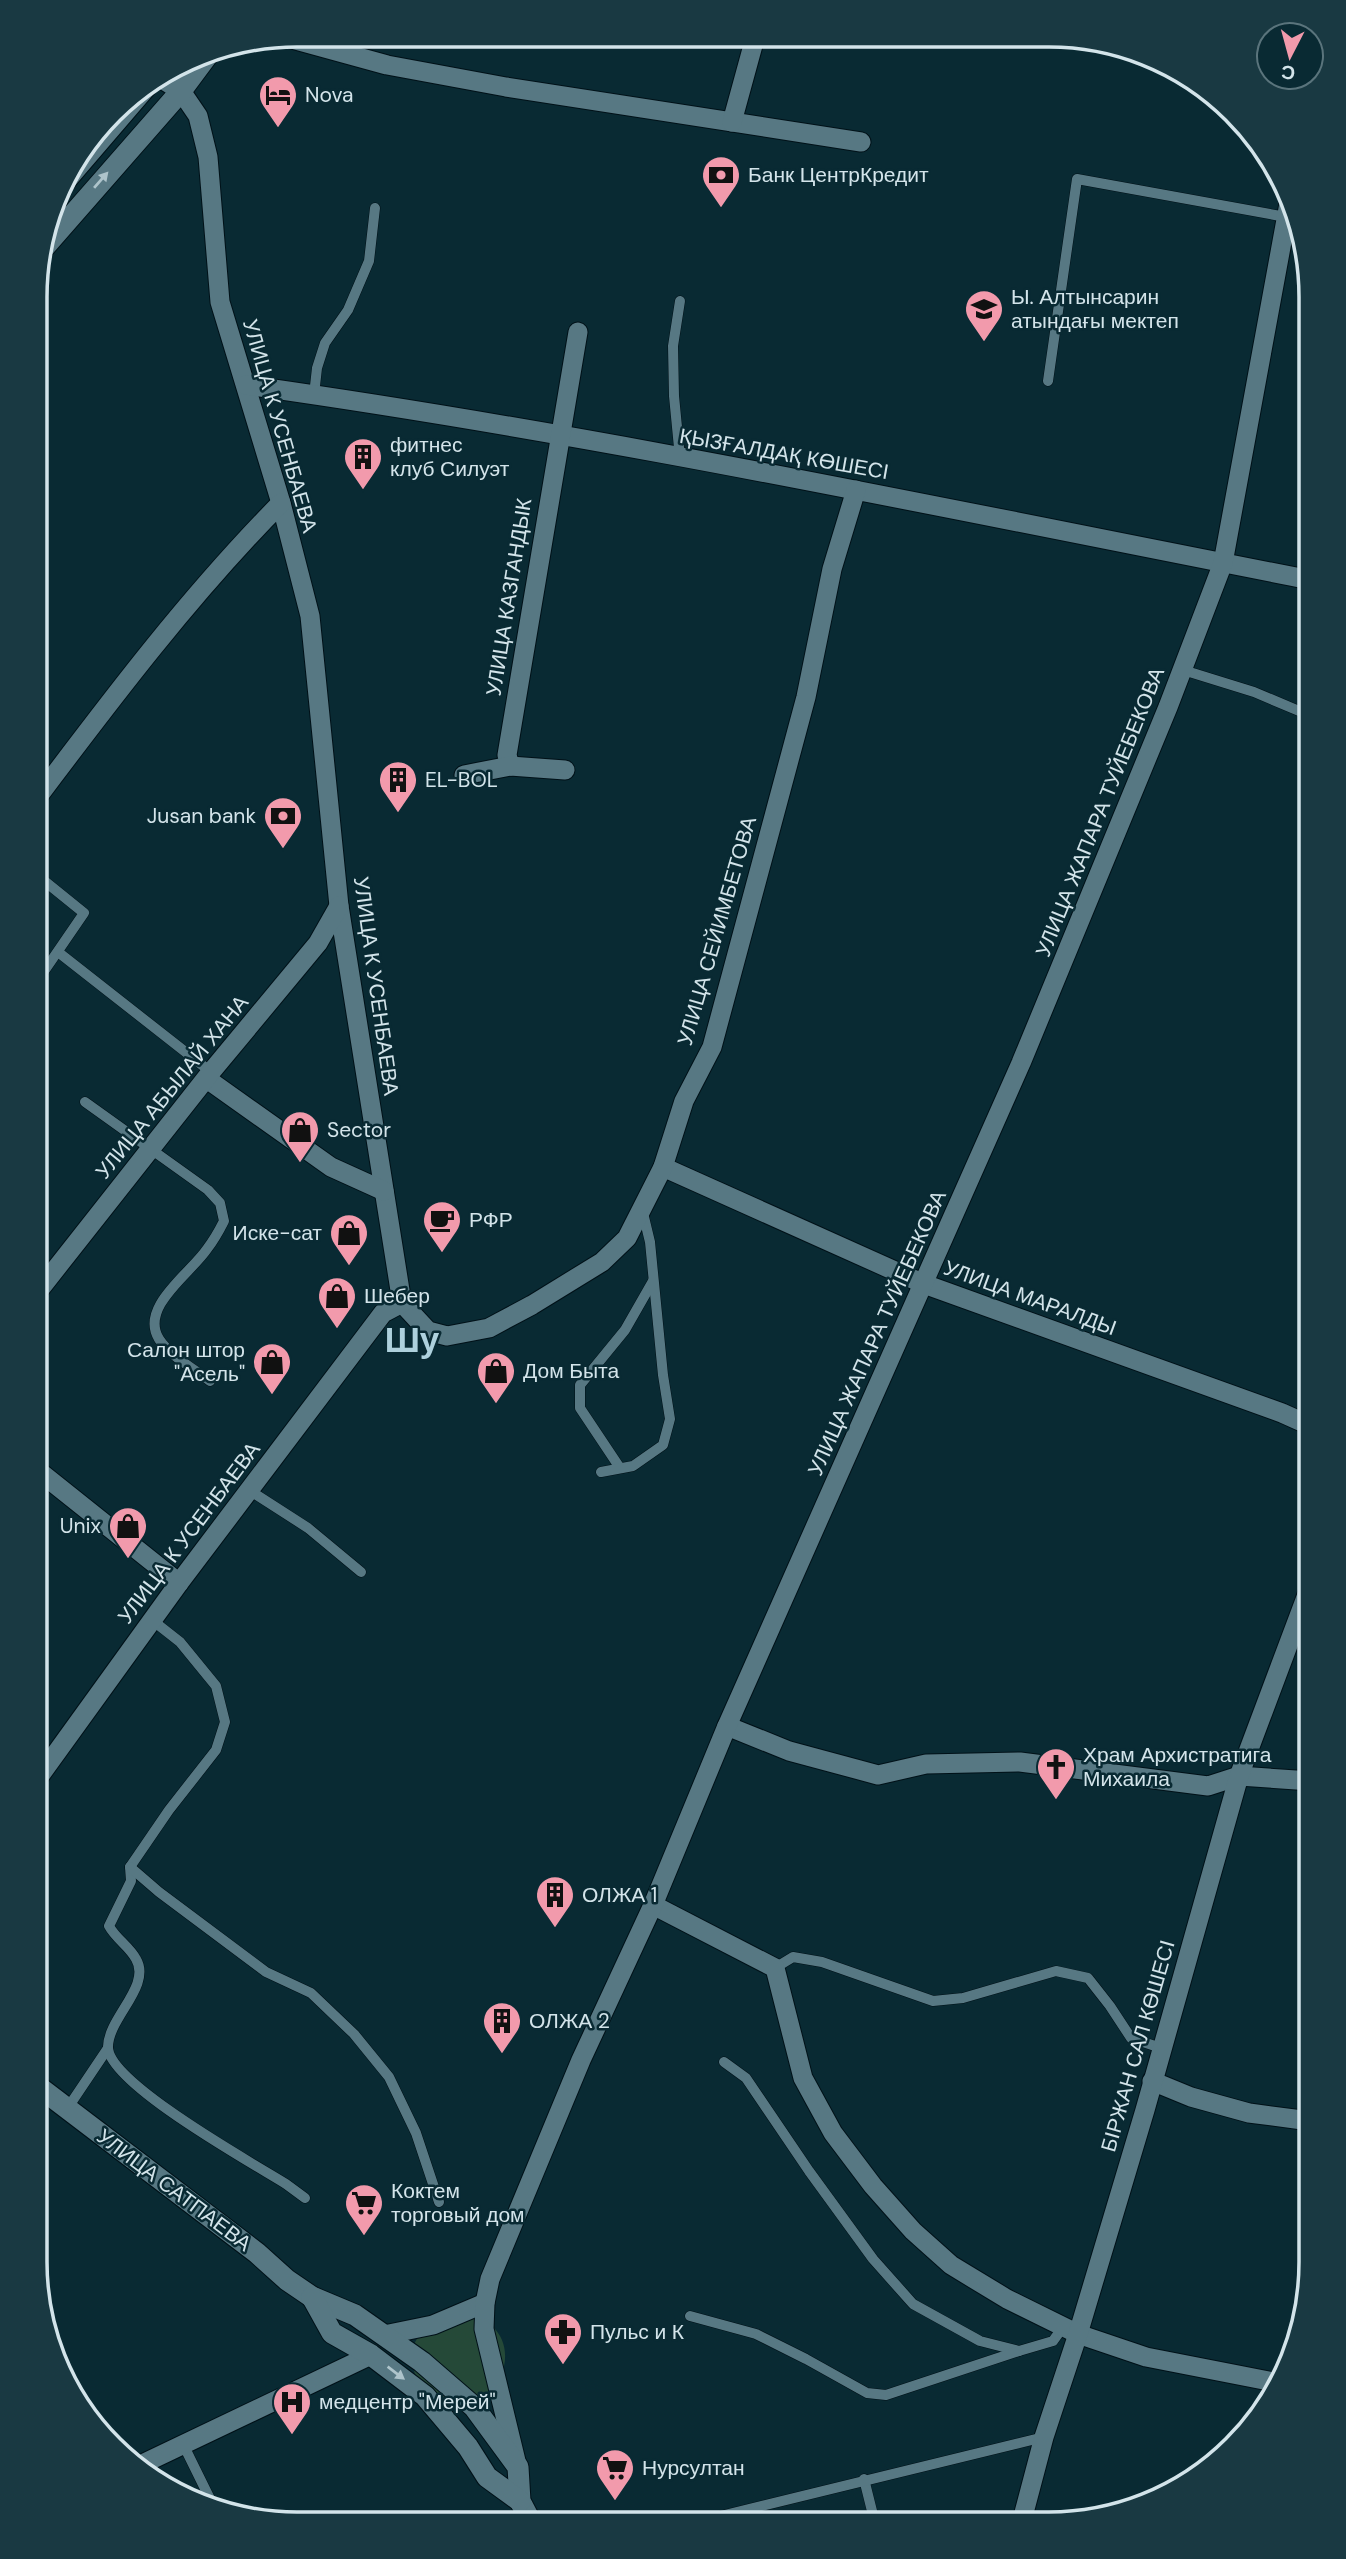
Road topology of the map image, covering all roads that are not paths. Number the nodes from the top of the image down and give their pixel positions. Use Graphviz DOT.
graph roads {
  1 [pos="753,47"];
  2 [pos="325,48"];
  3 [pos="199,68"];
  4 [pos="168,83"];
  5 [pos="181,92"];
  6 [pos="733,122"];
  7 [pos="861,142"];
  8 [pos="1282,207"];
  9 [pos="375,208"];
  10 [pos="1286,220"];
  11 [pos="56,234"];
  12 [pos="680,301"];
  13 [pos="578,332"];
  14 [pos="1048,381"];
  15 [pos="246,385"];
  16 [pos="314,395"];
  17 [pos="559,436"];
  18 [pos="680,458"];
  19 [pos="856,490"];
  20 [pos="281,503"];
  21 [pos="1223,563"];
  22 [pos="1299,578"];
  23 [pos="1183,670"];
  24 [pos="1299,711"];
  25 [pos="510,765"];
  26 [pos="565,770"];
  27 [pos="464,775"];
  28 [pos="47,785"];
  29 [pos="47,883"];
  30 [pos="339,906"];
  31 [pos="58,952"];
  32 [pos="47,968"];
  33 [pos="209,1075"];
  34 [pos="85,1102"];
  35 [pos="150,1150"];
  36 [pos="663,1167"];
  37 [pos="384,1191"];
  38 [pos="642,1209"];
  39 [pos="47,1280"];
  40 [pos="654,1280"];
  41 [pos="924,1284"];
  42 [pos="402,1303"];
  43 [pos="210,1381"];
  44 [pos="1299,1421"];
  45 [pos="620,1468"];
  46 [pos="601,1472"];
  47 [pos="47,1478"];
  48 [pos="249,1490"];
  49 [pos="360,1572"];
  50 [pos="179,1583"];
  51 [pos="1299,1616"];
  52 [pos="152,1620"];
  53 [pos="727,1726"];
  54 [pos="47,1766"];
  55 [pos="1239,1776"];
  56 [pos="1299,1780"];
  57 [pos="130,1867"];
  58 [pos="653,1906"];
  59 [pos="775,1968"];
  60 [pos="107,2048"];
  61 [pos="1161,2048"];
  62 [pos="724,2062"];
  63 [pos="1152,2081"];
  64 [pos="47,2093"];
  65 [pos="67,2109"];
  66 [pos="1299,2120"];
  67 [pos="305,2199"];
  68 [pos="439,2202"];
  69 [pos="312,2297"];
  70 [pos="485,2303"];
  71 [pos="690,2316"];
  72 [pos="1070,2330"];
  73 [pos="384,2335"];
  74 [pos="1019,2351"];
  75 [pos="371,2354"];
  76 [pos="1268,2381"];
  77 [pos="1044,2437"];
  78 [pos="183,2444"];
  79 [pos="147,2462"];
  80 [pos="518,2467"];
  81 [pos="864,2479"];
  82 [pos="208,2495"];
  83 [pos="520,2501"];
  84 [pos="526,2512"];
  85 [pos="735,2512"];
  86 [pos="872,2512"];
  87 [pos="1024,2512"];
  1 -- 6 [label="street"];
  2 -- 6 [label="street"];
  3 -- 5 [label="street"];
  4 -- 5 [label="street"];
  11 -- 5 [label="street, one-way"];
  5 -- 15 [label="street, УЛИЦА К УСЕНБАЕВА"];
  6 -- 7 [label="street"];
  8 -- 14 [label="lane"];
  9 -- 16 [label="lane"];
  10 -- 21 [label="street, УЛИЦА ЖАПАРА ТУЙЕБЕКОВА"];
  12 -- 18 [label="lane"];
  13 -- 17 [label="street, УЛИЦА КАЗГАНДЫК"];
  15 -- 16 [label="street, ҚЫЗҒАЛДАҚ КӨШЕСІ"];
  15 -- 20 [label="street, УЛИЦА К УСЕНБАЕВА"];
  16 -- 17 [label="street, ҚЫЗҒАЛДАҚ КӨШЕСІ"];
  17 -- 18 [label="street, ҚЫЗҒАЛДАҚ КӨШЕСІ"];
  17 -- 25 [label="street, УЛИЦА КАЗГАНДЫК"];
  18 -- 19 [label="street, ҚЫЗҒАЛДАҚ КӨШЕСІ"];
  19 -- 21 [label="street, ҚЫЗҒАЛДАҚ КӨШЕСІ"];
  19 -- 36 [label="street, УЛИЦА СЕЙИМБЕТОВА"];
  20 -- 28 [label="street"];
  20 -- 30 [label="street, УЛИЦА К УСЕНБАЕВА"];
  21 -- 22 [label="street, ҚЫЗҒАЛДАҚ КӨШЕСІ"];
  21 -- 23 [label="street, УЛИЦА ЖАПАРА ТУЙЕБЕКОВА"];
  23 -- 24 [label="lane"];
  23 -- 41 [label="street, УЛИЦА ЖАПАРА ТУЙЕБЕКОВА"];
  25 -- 26 [label="street"];
  25 -- 27 [label="street"];
  29 -- 31 [label="lane"];
  30 -- 33 [label="street, УЛИЦА АБЫЛАЙ ХАНА"];
  30 -- 37 [label="street, УЛИЦА К УСЕНБАЕВА"];
  31 -- 32 [label="lane"];
  31 -- 33 [label="lane"];
  33 -- 35 [label="street, УЛИЦА АБЫЛАЙ ХАНА"];
  33 -- 37 [label="street"];
  34 -- 35 [label="lane"];
  35 -- 39 [label="street, УЛИЦА АБЫЛАЙ ХАНА"];
  35 -- 43 [label="lane"];
  36 -- 38 [label="street, УЛИЦА СЕЙИМБЕТОВА"];
  36 -- 41 [label="street, УЛИЦА МАРАЛДЫ"];
  37 -- 42 [label="street, УЛИЦА К УСЕНБАЕВА"];
  38 -- 40 [label="lane"];
  38 -- 42 [label="street, УЛИЦА СЕЙИМБЕТОВА"];
  40 -- 45 [label="lane"];
  40 -- 45 [label="lane"];
  41 -- 44 [label="street, УЛИЦА МАРАЛДЫ"];
  41 -- 53 [label="street, УЛИЦА ЖАПАРА ТУЙЕБЕКОВА"];
  42 -- 48 [label="street, УЛИЦА К УСЕНБАЕВА"];
  45 -- 46 [label="lane"];
  47 -- 50 [label="street"];
  48 -- 49 [label="lane"];
  48 -- 50 [label="street, УЛИЦА К УСЕНБАЕВА"];
  50 -- 52 [label="street, УЛИЦА К УСЕНБАЕВА"];
  51 -- 55 [label="street, БІРЖАН САЛ КӨШЕСІ"];
  52 -- 54 [label="street, УЛИЦА К УСЕНБАЕВА"];
  52 -- 57 [label="lane"];
  53 -- 55 [label="street"];
  53 -- 58 [label="street, УЛИЦА ЖАПАРА ТУЙЕБЕКОВА"];
  55 -- 56 [label="street"];
  55 -- 61 [label="street, БІРЖАН САЛ КӨШЕСІ"];
  57 -- 60 [label="lane"];
  57 -- 68 [label="lane"];
  58 -- 59 [label="street"];
  58 -- 70 [label="street, УЛИЦА ЖАПАРА ТУЙЕБЕКОВА"];
  59 -- 61 [label="lane"];
  59 -- 72 [label="street"];
  60 -- 65 [label="lane"];
  60 -- 67 [label="lane"];
  61 -- 63 [label="street, БІРЖАН САЛ КӨШЕСІ"];
  62 -- 74 [label="lane"];
  63 -- 66 [label="street"];
  63 -- 72 [label="street, БІРЖАН САЛ КӨШЕСІ"];
  64 -- 65 [label="street, УЛИЦА САТПАЕВА"];
  65 -- 69 [label="street, УЛИЦА САТПАЕВА"];
  69 -- 73 [label="street, УЛИЦА САТПАЕВА"];
  69 -- 75 [label="street, УЛИЦА САТПАЕВА"];
  70 -- 73 [label="street"];
  70 -- 80 [label="street, УЛИЦА ЖАПАРА ТУЙЕБЕКОВА"];
  71 -- 74 [label="lane"];
  72 -- 74 [label="lane"];
  72 -- 76 [label="street"];
  72 -- 77 [label="street, БІРЖАН САЛ КӨШЕСІ"];
  73 -- 80 [label="street, УЛИЦА САТПАЕВА"];
  75 -- 78 [label="street"];
  75 -- 83 [label="street, УЛИЦА САТПАЕВА, one-way"];
  77 -- 81 [label="lane"];
  77 -- 87 [label="street, БІРЖАН САЛ КӨШЕСІ"];
  78 -- 79 [label="street"];
  78 -- 82 [label="lane"];
  80 -- 83 [label="street, УЛИЦА САТПАЕВА"];
  81 -- 85 [label="lane"];
  81 -- 86 [label="lane"];
  83 -- 84 [label="street, УЛИЦА САТПАЕВА"];
}
